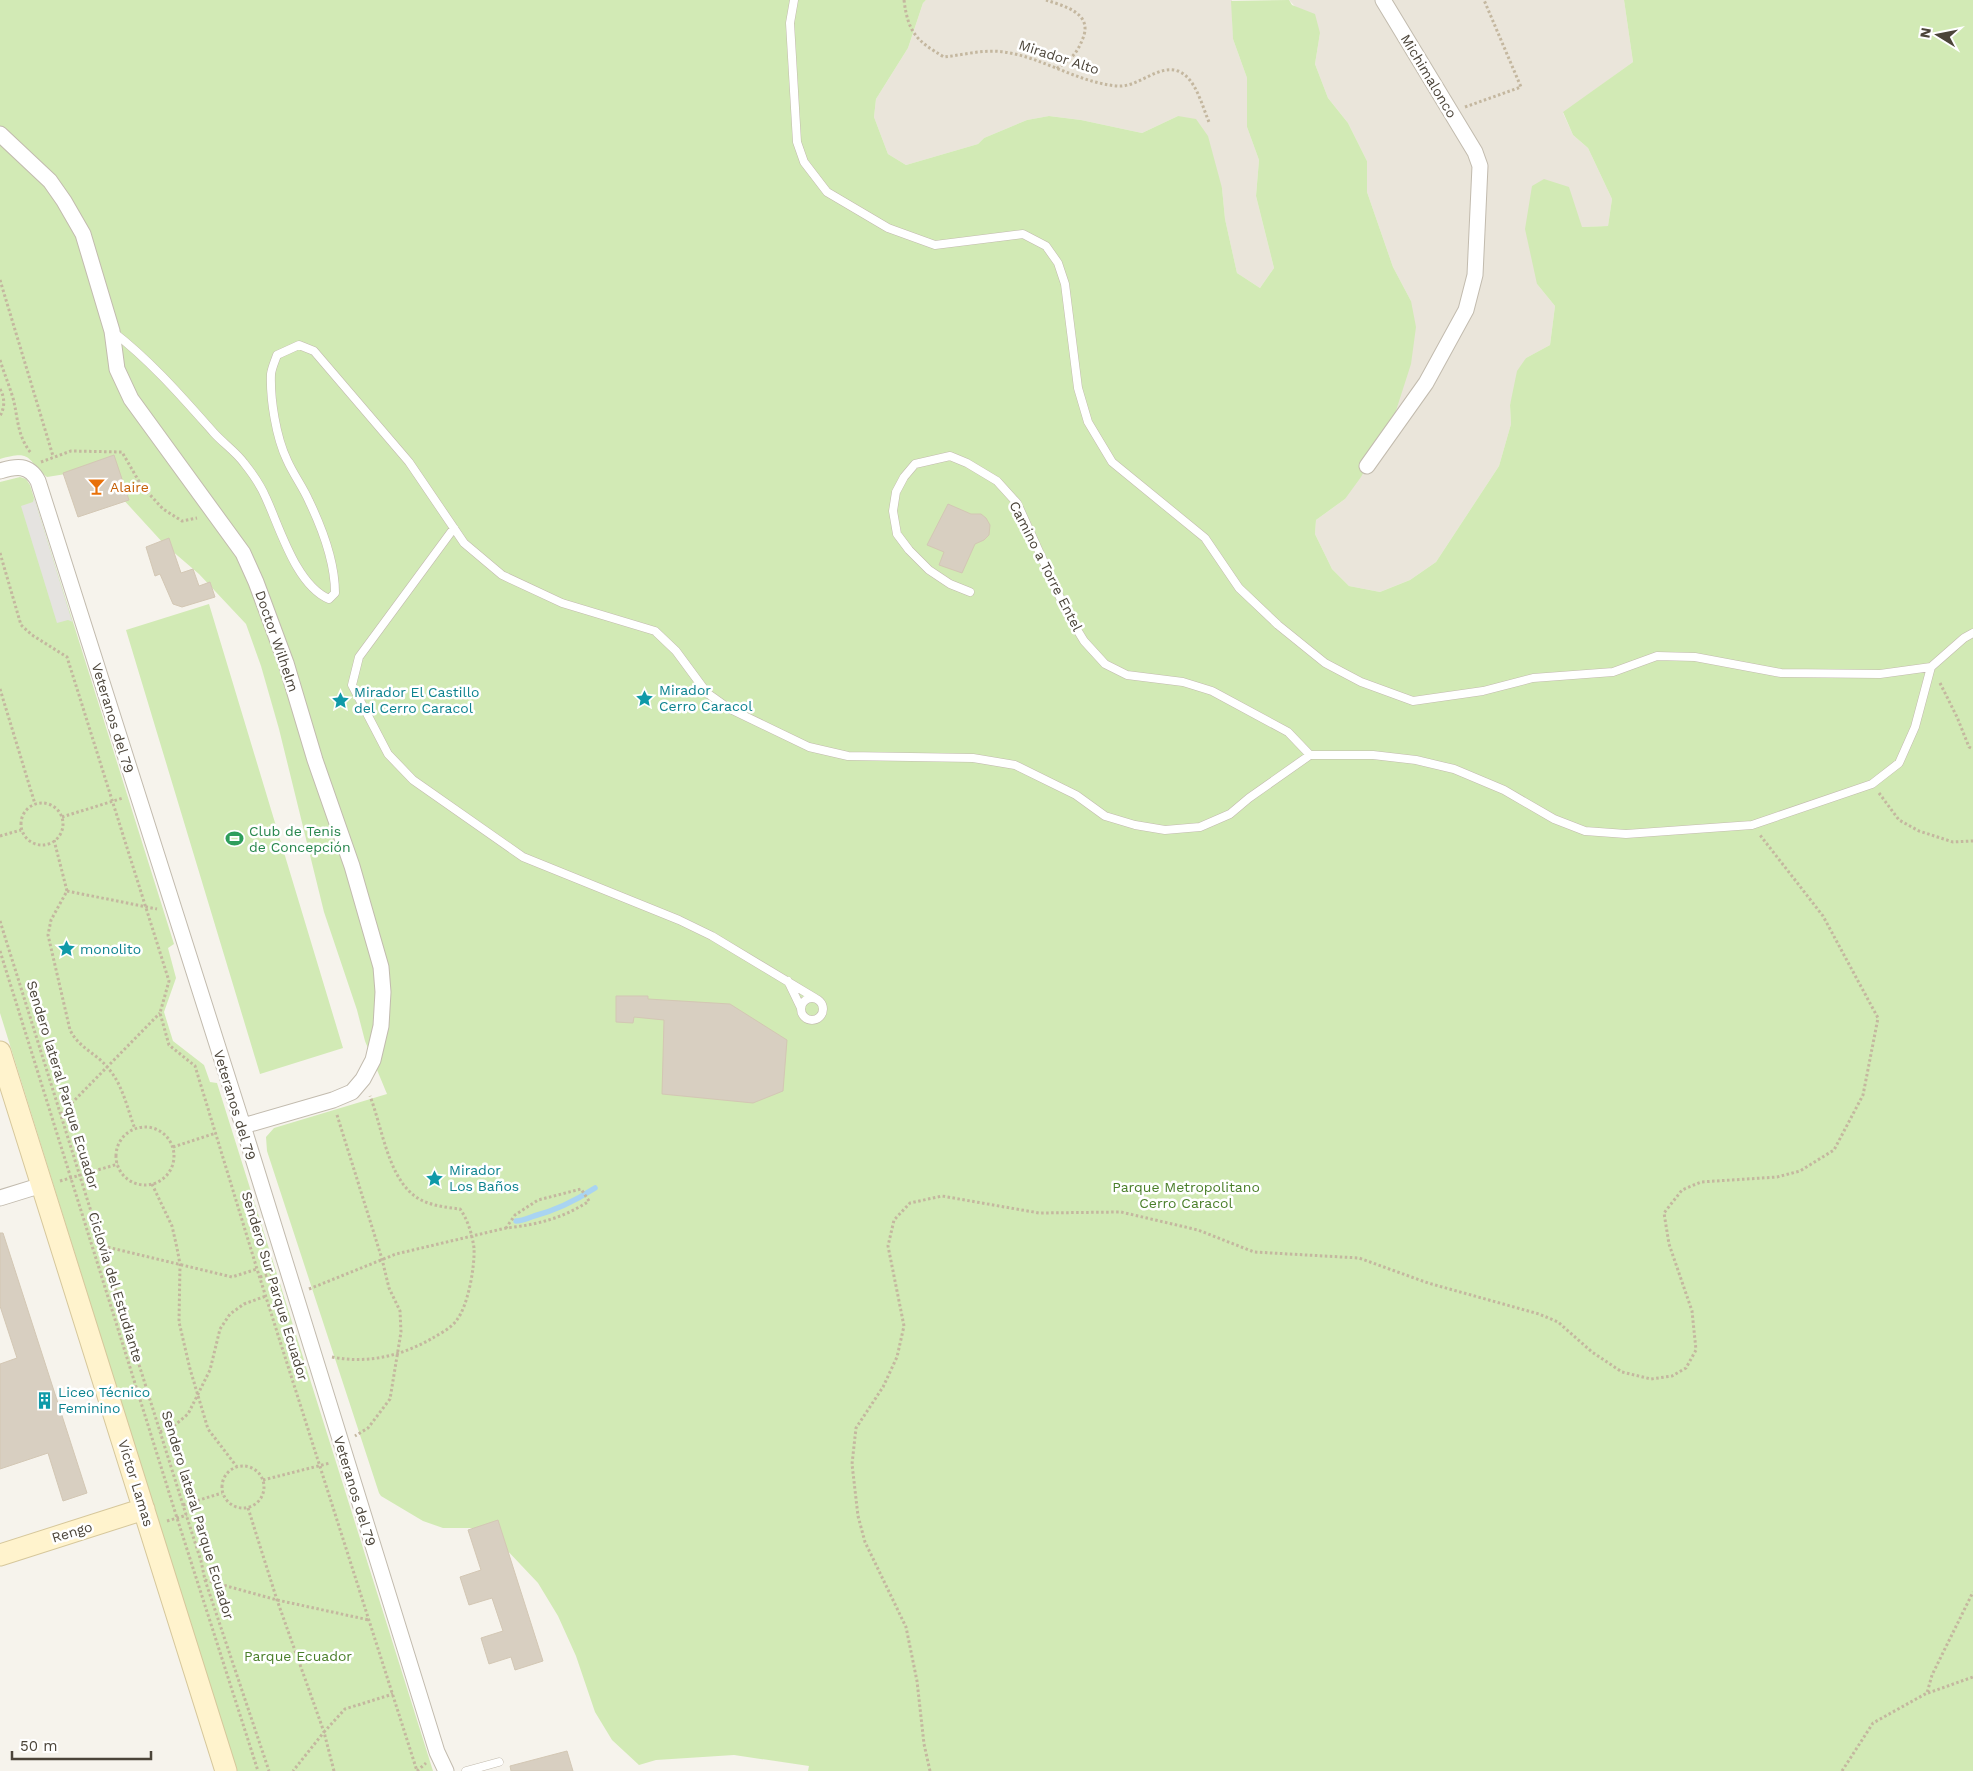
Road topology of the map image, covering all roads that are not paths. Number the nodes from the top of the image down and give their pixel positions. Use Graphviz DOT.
graph roads {
  1 [pos="794,0"];
  2 [pos="1383,0"];
  3 [pos="0,134"];
  4 [pos="112,331"];
  5 [pos="1368,466"];
  6 [pos="0,471"];
  7 [pos="454,528"];
  8 [pos="970,592"];
  9 [pos="1973,634"];
  10 [pos="1931,667"];
  11 [pos="1310,755"];
  12 [pos="788,981"];
  13 [pos="815,998"];
  14 [pos="801,1008"];
  15 [pos="0,1052"];
  16 [pos="243,1126"];
  17 [pos="42,1185"];
  18 [pos="0,1198"];
  19 [pos="144,1509"];
  20 [pos="0,1555"];
  21 [pos="499,1762"];
  22 [pos="226,1771"];
  23 [pos="446,1771"];
  24 [pos="466,1771"];
  1 -- 10 [label="lane"];
  2 -- 5 [label="street, Michimalonco"];
  3 -- 4 [label="street, Doctor Wilhelm"];
  4 -- 7 [label="lane"];
  4 -- 16 [label="street, Doctor Wilhelm"];
  6 -- 16 [label="street, Veteranos del 79"];
  7 -- 11 [label="lane"];
  7 -- 12 [label="lane"];
  8 -- 11 [label="lane, Camino a Torre Entel"];
  9 -- 10 [label="lane"];
  10 -- 11 [label="lane"];
  12 -- 13 [label="lane"];
  12 -- 14 [label="lane"];
  13 -- 14 [label="lane"];
  13 -- 14 [label="lane"];
  15 -- 17 [label="main road, Víctor Lamas"];
  16 -- 23 [label="street, Veteranos del 79"];
  17 -- 18 [label="street"];
  17 -- 19 [label="main road, Víctor Lamas"];
  19 -- 20 [label="main road, Rengo"];
  19 -- 22 [label="main road, Víctor Lamas"];
  21 -- 24 [label="lane"];
}
